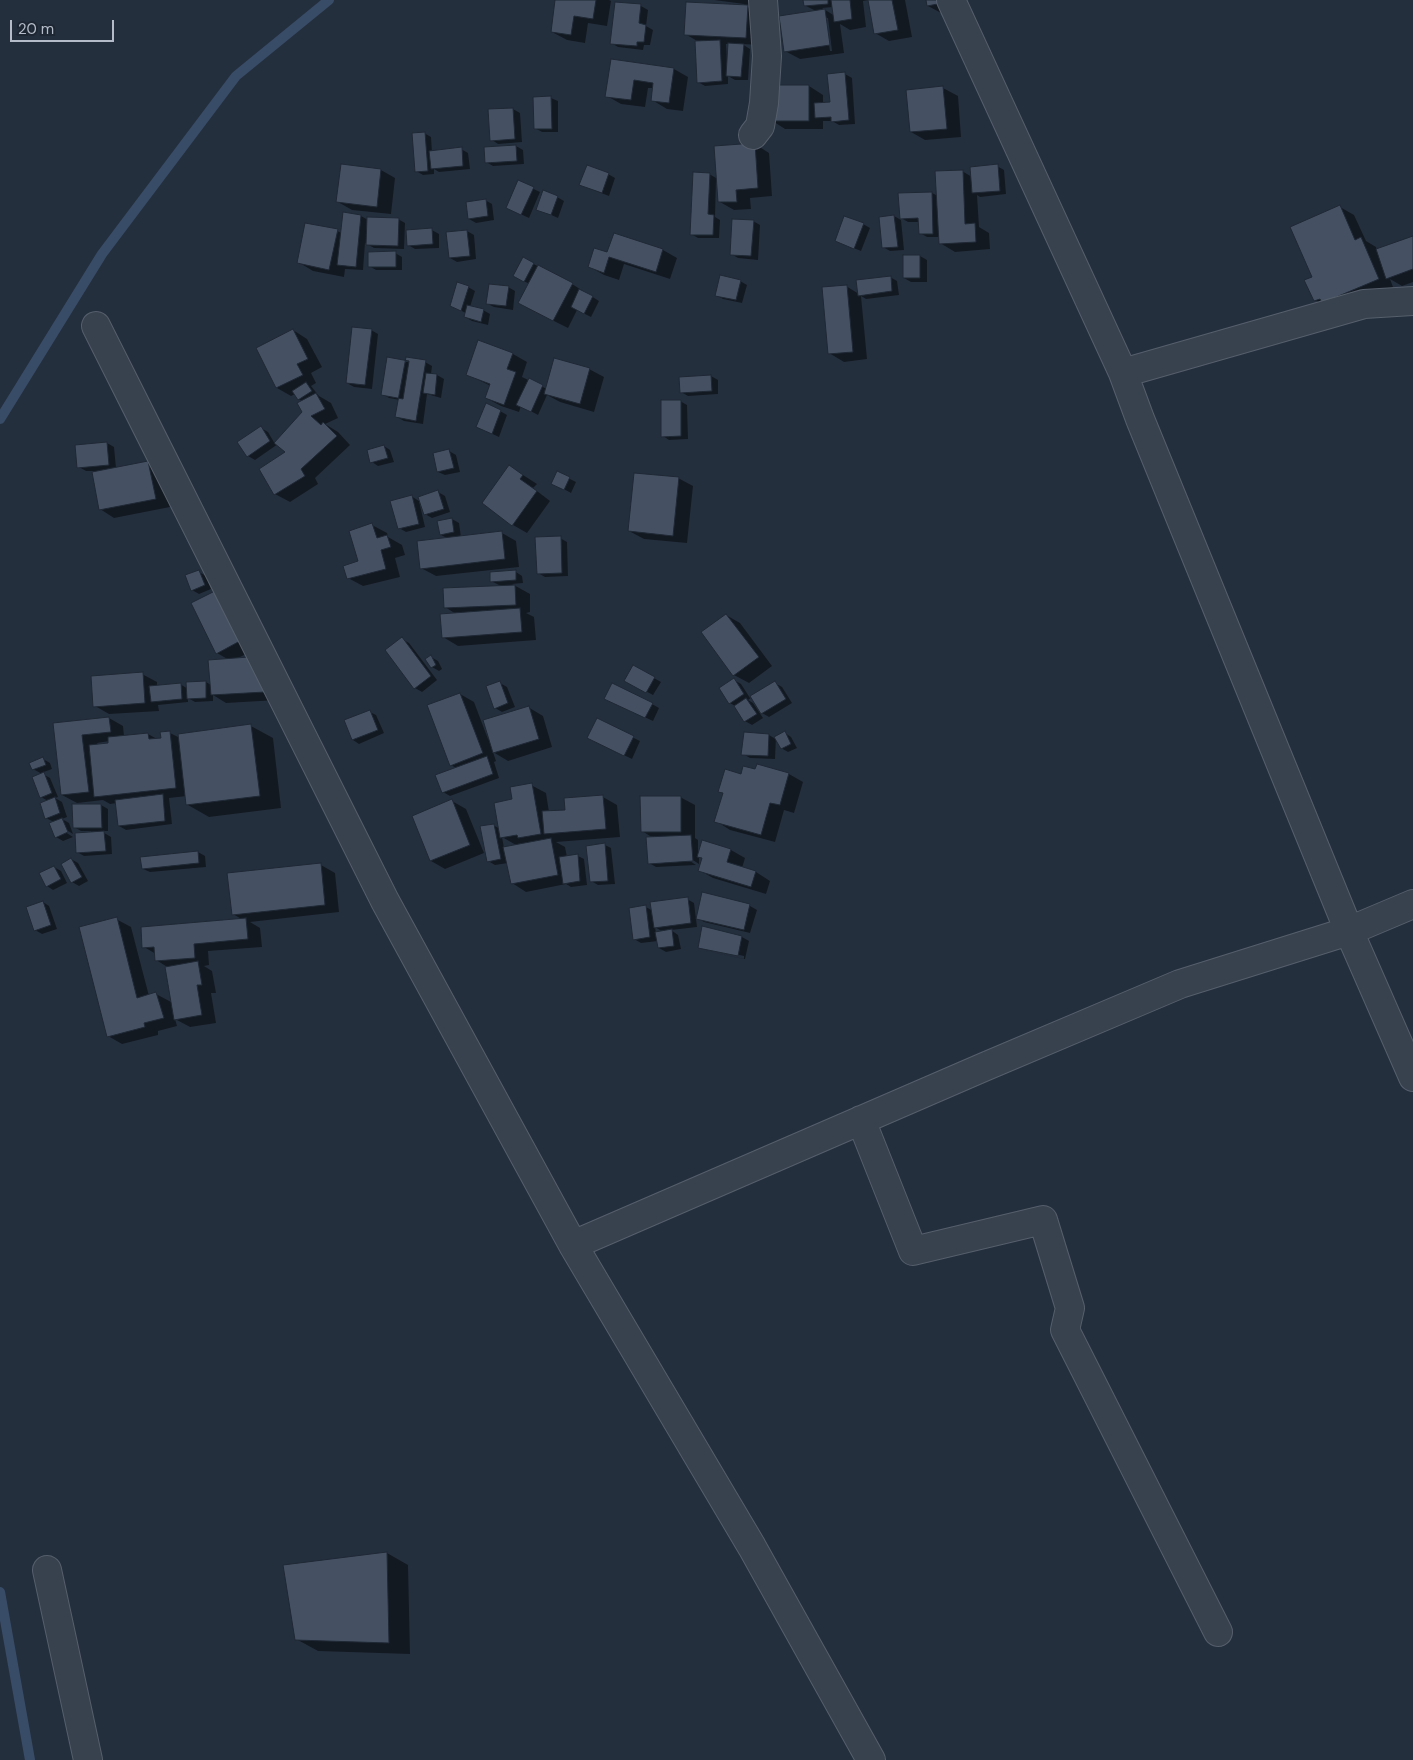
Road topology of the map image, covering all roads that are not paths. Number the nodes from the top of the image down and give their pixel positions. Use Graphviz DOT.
graph roads {
  1 [pos="763,0"];
  2 [pos="951,0"];
  3 [pos="753,135"];
  4 [pos="1413,300"];
  5 [pos="96,326"];
  6 [pos="1124,373"];
  7 [pos="1413,904"];
  8 [pos="1349,931"];
  9 [pos="1413,1077"];
  10 [pos="861,1120"];
  11 [pos="573,1245"];
  12 [pos="48,1570"];
  13 [pos="1218,1632"];
  14 [pos="88,1760"];
  15 [pos="871,1760"];
  1 -- 3 [label="street"];
  2 -- 6 [label="street"];
  4 -- 6 [label="street"];
  5 -- 11 [label="street"];
  6 -- 8 [label="street"];
  7 -- 8 [label="street"];
  8 -- 9 [label="street"];
  8 -- 10 [label="street"];
  10 -- 11 [label="street"];
  10 -- 13 [label="street"];
  11 -- 15 [label="street"];
  12 -- 14 [label="street"];
}
